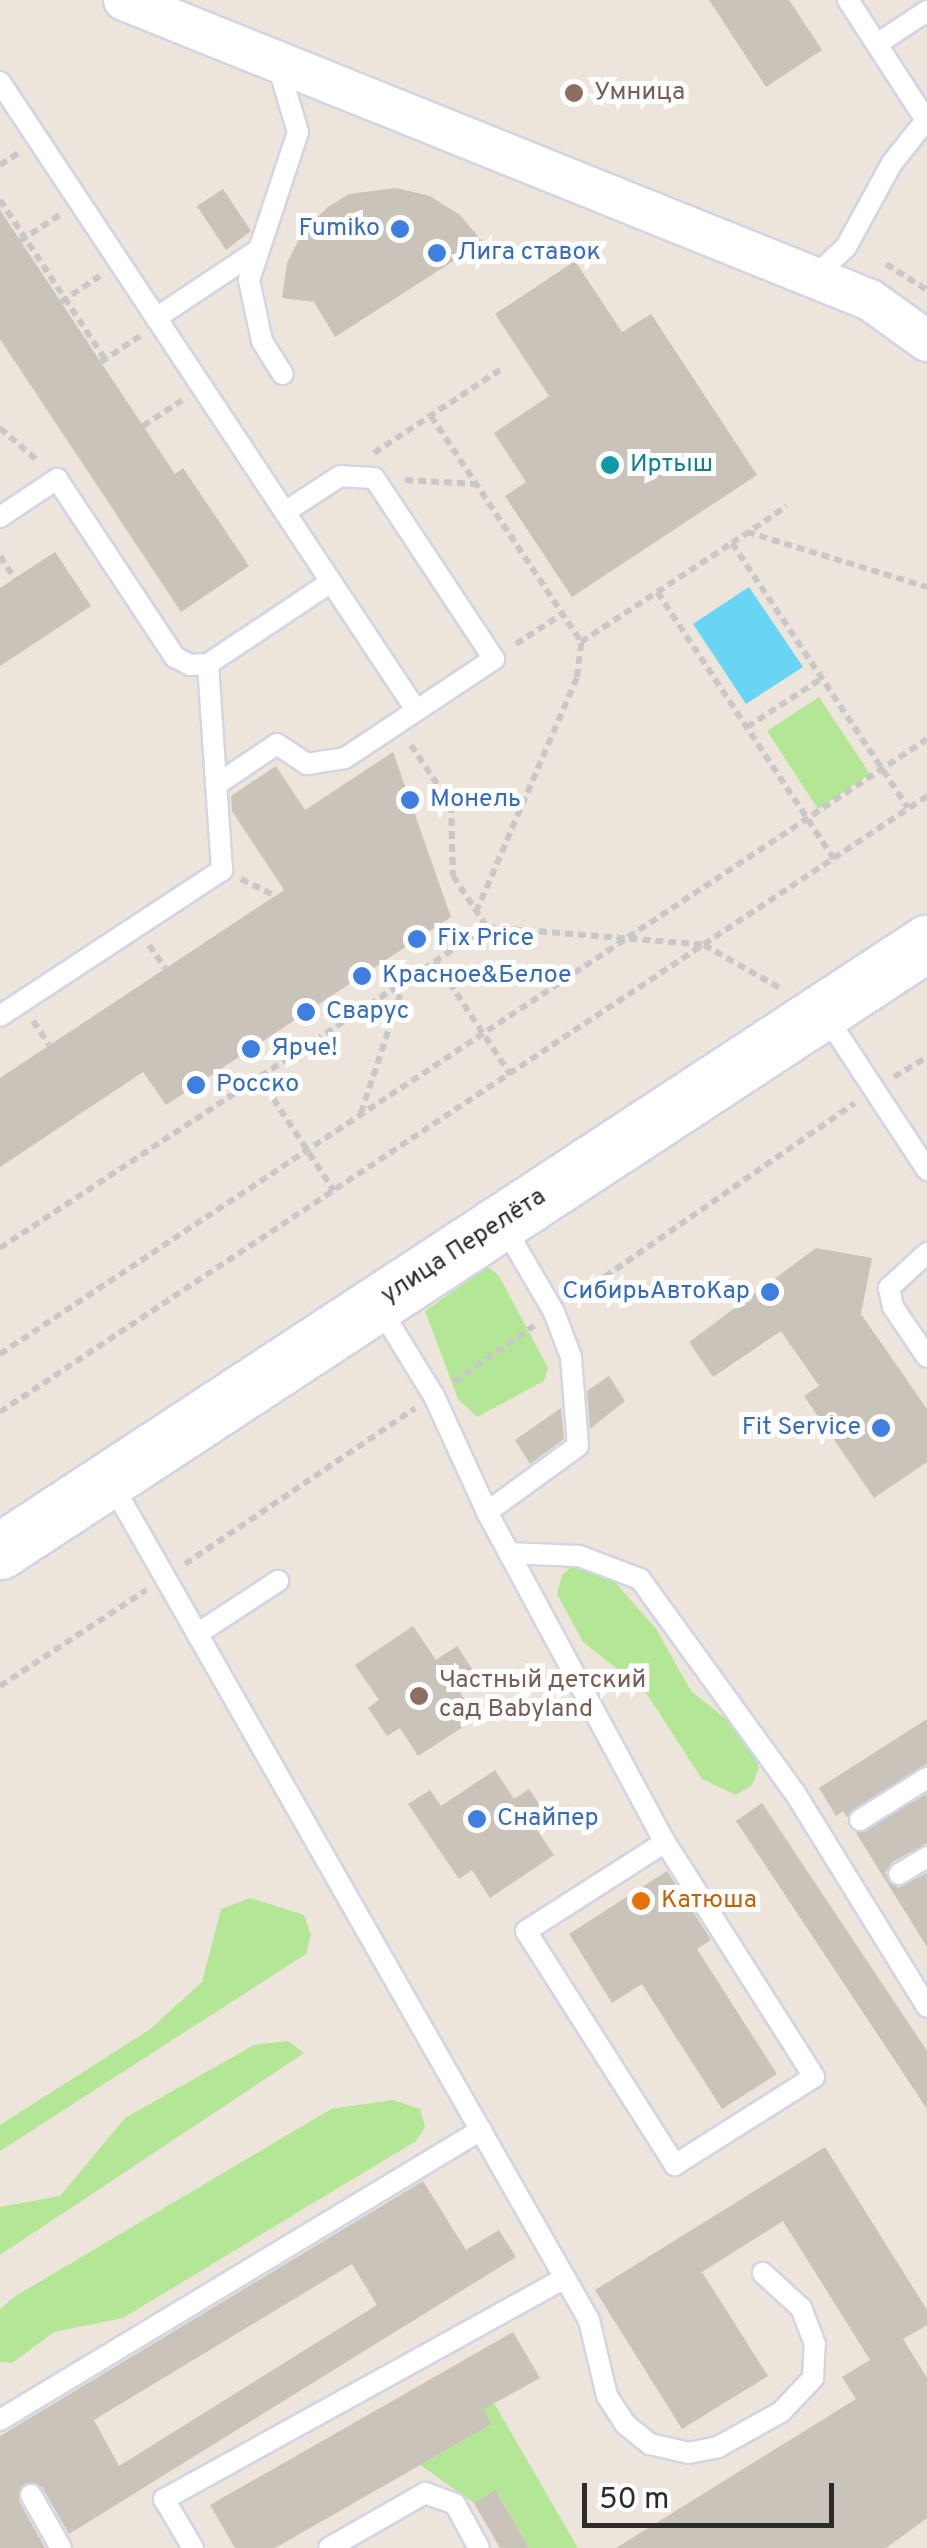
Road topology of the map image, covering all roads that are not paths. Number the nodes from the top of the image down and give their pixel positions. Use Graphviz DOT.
graph roads {
  1 [pos="848,0"];
  2 [pos="143,4"];
  3 [pos="927,11"];
  4 [pos="876,44"];
  5 [pos="277,62"];
  6 [pos="0,82"];
  7 [pos="926,119"];
  8 [pos="258,250"];
  9 [pos="814,277"];
  10 [pos="158,320"];
  11 [pos="927,341"];
  12 [pos="283,374"];
  13 [pos="285,512"];
  14 [pos="0,517"];
  15 [pos="331,582"];
  16 [pos="208,664"];
  17 [pos="416,710"];
  18 [pos="216,785"];
  19 [pos="927,943"];
  20 [pos="822,1012"];
  21 [pos="0,1016"];
  22 [pos="927,1170"];
  23 [pos="502,1222"];
  24 [pos="927,1253"];
  25 [pos="377,1304"];
  26 [pos="927,1356"];
  27 [pos="109,1480"];
  28 [pos="487,1512"];
  29 [pos="0,1551"];
  30 [pos="509,1552"];
  31 [pos="278,1581"];
  32 [pos="197,1634"];
  33 [pos="927,1778"];
  34 [pos="860,1820"];
  35 [pos="665,1842"];
  36 [pos="927,1856"];
  37 [pos="899,1874"];
  38 [pos="927,2007"];
  39 [pos="480,2130"];
  40 [pos="763,2273"];
  41 [pos="565,2278"];
  42 [pos="0,2420"];
  43 [pos="31,2495"];
  44 [pos="61,2548"];
  45 [pos="193,2548"];
  46 [pos="329,2548"];
  47 [pos="479,2548"];
  1 -- 4 [label="lane"];
  2 -- 5 [label="street"];
  3 -- 4 [label="lane"];
  4 -- 7 [label="lane"];
  5 -- 8 [label="lane"];
  5 -- 9 [label="street"];
  6 -- 10 [label="lane"];
  7 -- 9 [label="lane"];
  8 -- 10 [label="lane"];
  8 -- 12 [label="lane"];
  9 -- 11 [label="street"];
  10 -- 13 [label="lane"];
  13 -- 15 [label="lane"];
  13 -- 17 [label="lane"];
  14 -- 16 [label="lane"];
  15 -- 16 [label="lane"];
  15 -- 17 [label="lane"];
  16 -- 18 [label="lane"];
  17 -- 18 [label="lane"];
  18 -- 21 [label="lane"];
  19 -- 20 [label="main road, улица Перелёта"];
  20 -- 22 [label="lane"];
  20 -- 23 [label="main road, улица Перелёта"];
  23 -- 25 [label="main road, улица Перелёта"];
  23 -- 28 [label="lane"];
  24 -- 26 [label="lane"];
  25 -- 27 [label="main road, улица Перелёта"];
  25 -- 28 [label="lane"];
  27 -- 29 [label="main road, улица Перелёта"];
  27 -- 32 [label="lane"];
  28 -- 30 [label="lane"];
  30 -- 35 [label="lane"];
  30 -- 38 [label="lane"];
  31 -- 32 [label="lane"];
  32 -- 39 [label="lane"];
  33 -- 34 [label="lane"];
  35 -- 35 [label="lane"];
  36 -- 37 [label="lane"];
  39 -- 41 [label="lane"];
  39 -- 42 [label="lane"];
  40 -- 41 [label="lane"];
  41 -- 45 [label="lane"];
  43 -- 44 [label="lane"];
  46 -- 47 [label="lane"];
}
